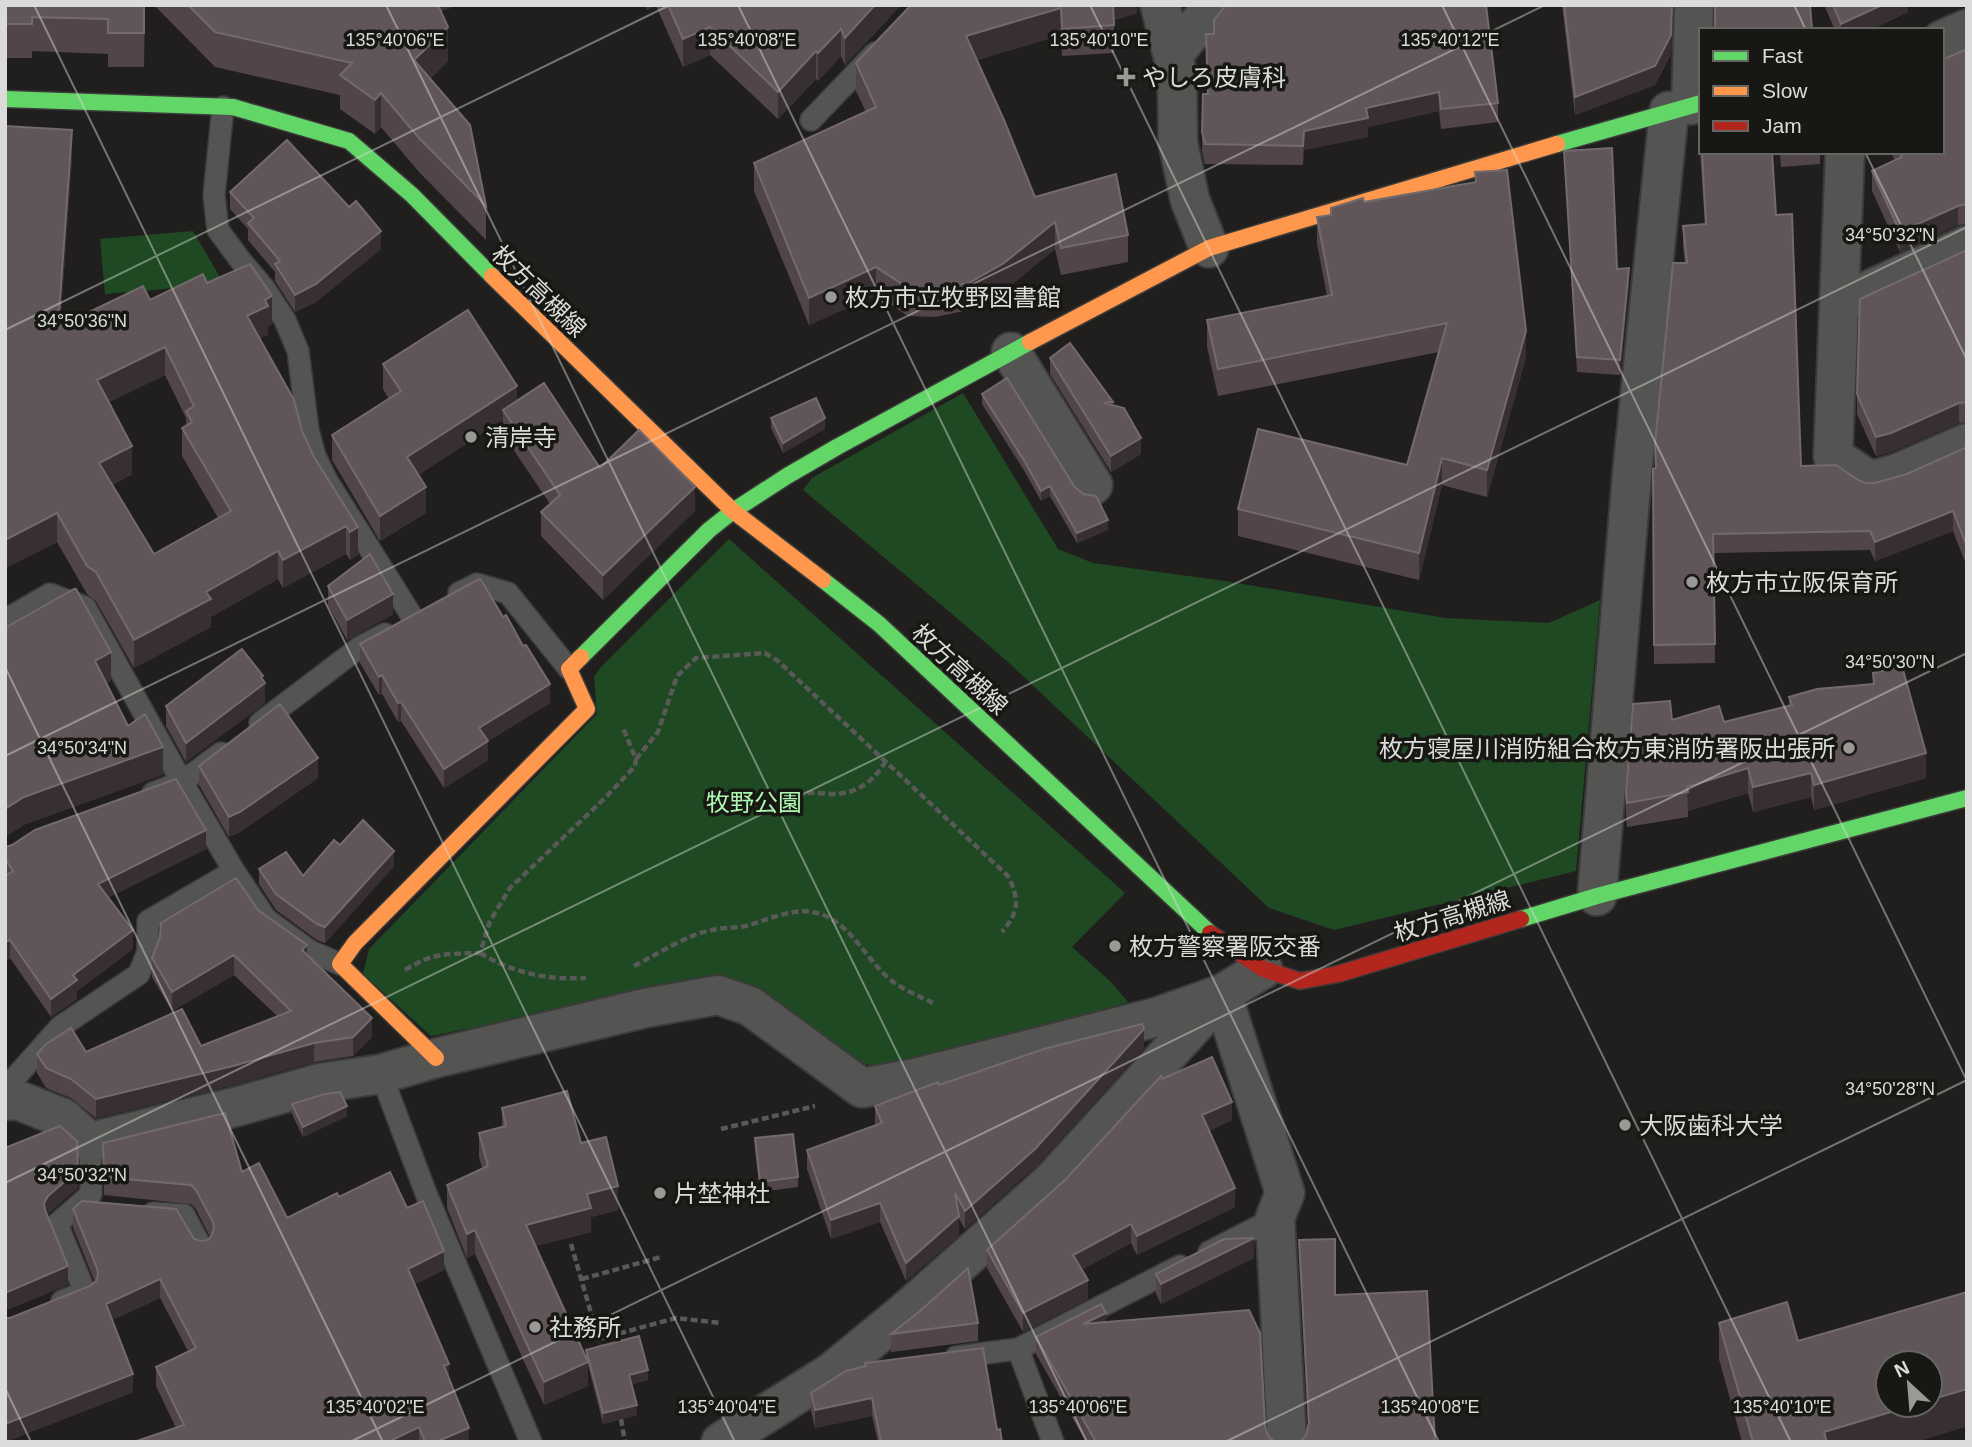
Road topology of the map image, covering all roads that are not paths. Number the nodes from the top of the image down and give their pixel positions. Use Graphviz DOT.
graph roads {
  1 [pos="1160,5"];
  2 [pos="1214,5"];
  3 [pos="1694,5"];
  4 [pos="1967,29"];
  5 [pos="892,34"];
  6 [pos="1944,39"];
  7 [pos="1173,55"];
  8 [pos="5,99"];
  9 [pos="1687,106"];
  10 [pos="223,107"];
  11 [pos="811,120"];
  12 [pos="1845,154"];
  13 [pos="1967,245"];
  14 [pos="1209,248"];
  15 [pos="1839,304"];
  16 [pos="1011,352"];
  17 [pos="1967,443"];
  18 [pos="1093,485"];
  19 [pos="733,511"];
  20 [pos="413,618"];
  21 [pos="5,620"];
  22 [pos="569,669"];
  23 [pos="182,782"];
  24 [pos="1967,798"];
  25 [pos="131,801"];
  26 [pos="234,871"];
  27 [pos="1597,896"];
  28 [pos="340,964"];
  29 [pos="1263,970"];
  30 [pos="1222,994"];
  31 [pos="436,1058"];
  32 [pos="382,1074"];
  33 [pos="5,1089"];
  34 [pos="5,1100"];
  35 [pos="90,1142"];
  36 [pos="77,1206"];
  37 [pos="104,1208"];
  38 [pos="131,1211"];
  39 [pos="1275,1218"];
  40 [pos="201,1247"];
  41 [pos="40,1310"];
  42 [pos="1018,1349"];
  43 [pos="939,1359"];
  44 [pos="872,1367"];
  45 [pos="832,1372"];
  46 [pos="531,1442"];
  47 [pos="721,1442"];
  48 [pos="1053,1442"];
  49 [pos="1287,1442"];
  1 -- 7 [label="street"];
  2 -- 7 [label="street"];
  3 -- 9 [label="street"];
  4 -- 6 [label="street"];
  5 -- 11 [label="lane"];
  7 -- 14 [label="street"];
  8 -- 10 [label="main road, 枚方高槻線"];
  9 -- 14 [label="main road"];
  9 -- 27 [label="street"];
  10 -- 19 [label="main road, 枚方高槻線"];
  10 -- 20 [label="lane"];
  12 -- 15 [label="street"];
  13 -- 15 [label="street"];
  14 -- 16 [label="main road"];
  15 -- 17 [label="street"];
  16 -- 18 [label="street"];
  16 -- 19 [label="main road"];
  19 -- 22 [label="main road"];
  19 -- 29 [label="main road, 枚方高槻線"];
  20 -- 22 [label="lane"];
  20 -- 23 [label="lane"];
  21 -- 23 [label="lane"];
  22 -- 28 [label="main road"];
  23 -- 25 [label="lane"];
  23 -- 26 [label="lane"];
  24 -- 27 [label="main road, 枚方高槻線"];
  26 -- 28 [label="lane"];
  26 -- 33 [label="lane"];
  27 -- 29 [label="main road, 枚方高槻線"];
  28 -- 31 [label="main road"];
  29 -- 30 [label="street"];
  30 -- 31 [label="street"];
  30 -- 39 [label="street"];
  30 -- 45 [label="street"];
  31 -- 32 [label="street"];
  32 -- 35 [label="street"];
  32 -- 46 [label="lane"];
  34 -- 35 [label="street"];
  35 -- 36 [label="lane"];
  36 -- 37 [label="lane"];
  36 -- 41 [label="lane"];
  38 -- 40 [label="lane"];
  39 -- 42 [label="lane"];
  39 -- 49 [label="street"];
  42 -- 43 [label="lane"];
  42 -- 48 [label="lane"];
  44 -- 45 [label="lane"];
  45 -- 47 [label="street"];
}
